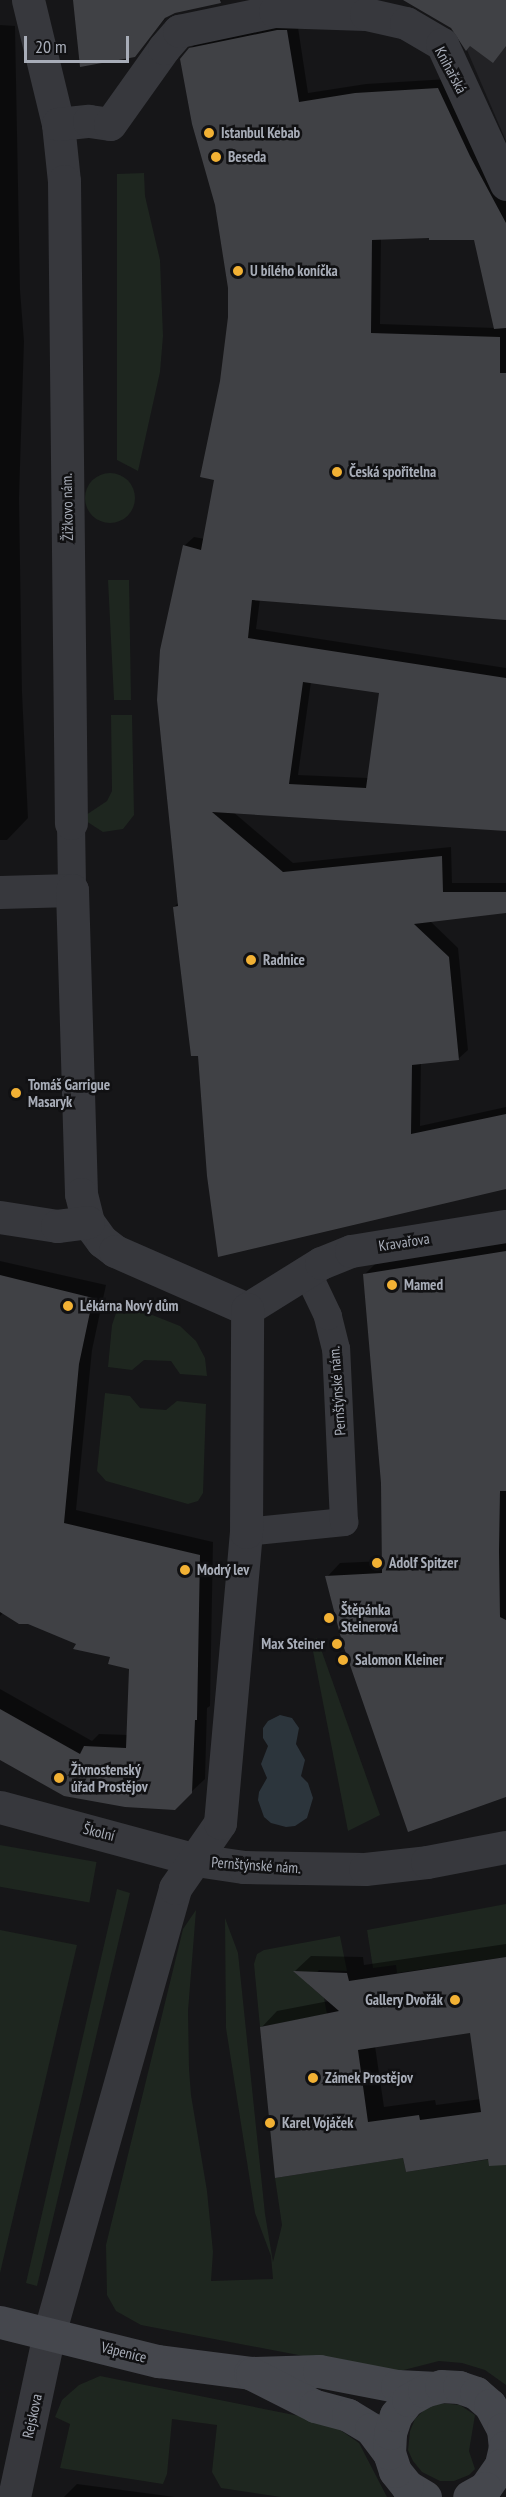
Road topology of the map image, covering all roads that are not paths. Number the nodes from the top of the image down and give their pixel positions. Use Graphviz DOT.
graph roads {
  1 [pos="28,0"];
  2 [pos="58,124"];
  3 [pos="506,184"];
  4 [pos="71,823"];
  5 [pos="72,890"];
  6 [pos="0,892"];
  7 [pos="0,1217"];
  8 [pos="88,1222"];
  9 [pos="506,1226"];
  10 [pos="307,1272"];
  11 [pos="247,1309"];
  12 [pos="246,1532"];
  13 [pos="0,1807"];
  14 [pos="506,1847"];
  15 [pos="196,1860"];
  16 [pos="0,2322"];
  17 [pos="49,2334"];
  18 [pos="250,2373"];
  19 [pos="432,2388"];
  20 [pos="498,2408"];
  21 [pos="389,2452"];
  22 [pos="501,2472"];
  23 [pos="14,2497"];
  24 [pos="424,2497"];
  25 [pos="469,2497"];
  1 -- 2 [label="street, Žižkovo nám."];
  2 -- 3 [label="street, Knihařská"];
  2 -- 4 [label="street, Žižkovo nám."];
  4 -- 5 [label="street, Žižkovo nám."];
  5 -- 6 [label="street"];
  5 -- 8 [label="street"];
  7 -- 8 [label="street"];
  8 -- 11 [label="street"];
  9 -- 10 [label="street, Kravařova"];
  10 -- 11 [label="street"];
  10 -- 12 [label="street, Pernštýnské nám."];
  11 -- 12 [label="street, Pernštýnské nám."];
  12 -- 15 [label="street, Pernštýnské nám."];
  13 -- 15 [label="street, Školní"];
  14 -- 15 [label="street, Pernštýnské nám."];
  15 -- 17 [label="street, Rejskova"];
  16 -- 17 [label="main road, Vápenice"];
  17 -- 18 [label="main road, Vápenice"];
  17 -- 23 [label="street, Rejskova"];
  18 -- 19 [label="main road, Vápenice"];
  18 -- 21 [label="main road, Vápenice"];
  19 -- 20 [label="main road, Vápenice"];
  19 -- 21 [label="main road"];
  20 -- 22 [label="main road"];
  21 -- 24 [label="main road, Vápenice"];
  22 -- 25 [label="main road"];
}
